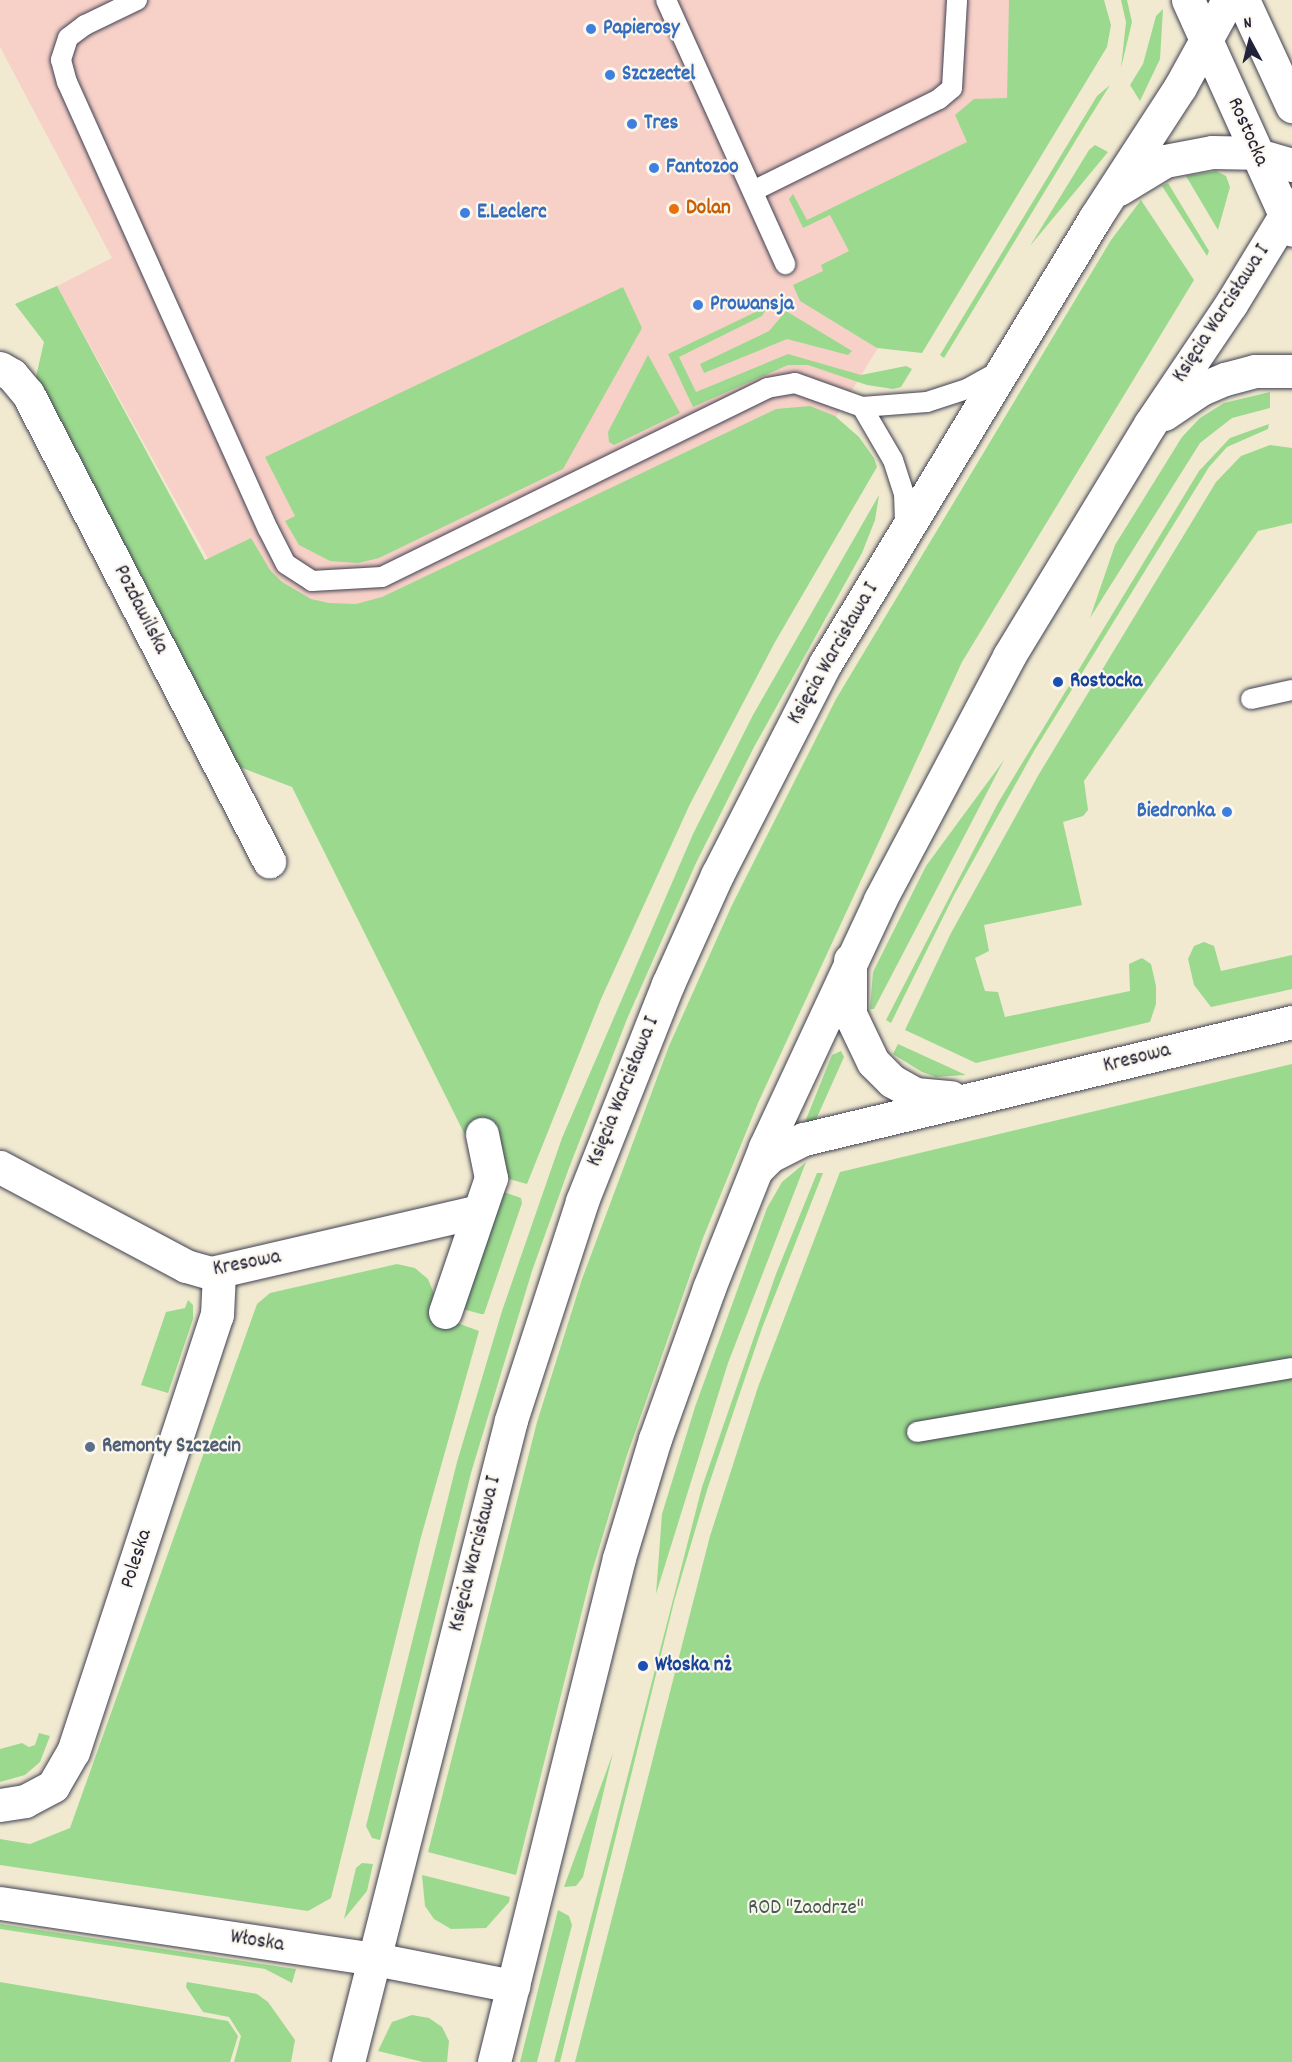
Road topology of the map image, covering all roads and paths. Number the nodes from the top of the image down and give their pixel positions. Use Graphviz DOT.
graph roads {
  1 [pos="137,0"];
  2 [pos="666,0"];
  3 [pos="957,0"];
  4 [pos="1188,0"];
  5 [pos="1219,12"];
  6 [pos="1258,33"];
  7 [pos="1292,40"];
  8 [pos="1292,106"];
  9 [pos="1257,154"];
  10 [pos="1292,165"];
  11 [pos="753,191"];
  12 [pos="1104,205"];
  13 [pos="1290,216"];
  14 [pos="785,264"];
  15 [pos="0,368"];
  16 [pos="1003,369"];
  17 [pos="1292,371"];
  18 [pos="862,407"];
  19 [pos="1150,424"];
  20 [pos="905,531"];
  21 [pos="1292,690"];
  22 [pos="1251,699"];
  23 [pos="270,861"];
  24 [pos="850,959"];
  25 [pos="1292,1022"];
  26 [pos="983,1096"];
  27 [pos="482,1134"];
  28 [pos="0,1167"];
  29 [pos="757,1169"];
  30 [pos="479,1211"];
  31 [pos="219,1273"];
  32 [pos="445,1312"];
  33 [pos="1292,1368"];
  34 [pos="917,1432"];
  35 [pos="0,1805"];
  36 [pos="0,1903"];
  37 [pos="375,1959"];
  38 [pos="513,1986"];
  39 [pos="348,2062"];
  40 [pos="494,2062"];
  1 -- 18 [label="lane"];
  2 -- 11 [label="lane"];
  3 -- 11 [label="lane"];
  4 -- 5 [label="street, Rostocka"];
  5 -- 6 [label="street"];
  5 -- 9 [label="street, Rostocka"];
  5 -- 12 [label="street, Księcia Warcisława I"];
  6 -- 7 [label="street"];
  6 -- 8 [label="street"];
  9 -- 10 [label="street, Księcia Warcisława I"];
  9 -- 12 [label="street, Księcia Warcisława I"];
  9 -- 13 [label="street, Rostocka"];
  11 -- 14 [label="lane"];
  12 -- 16 [label="street, Księcia Warcisława I"];
  13 -- 19 [label="street, Księcia Warcisława I"];
  15 -- 23 [label="street, Pozdawilska"];
  16 -- 18 [label="lane"];
  16 -- 20 [label="street, Księcia Warcisława I"];
  17 -- 19 [label="street, Księcia Warcisława I"];
  18 -- 20 [label="lane"];
  19 -- 24 [label="street, Księcia Warcisława I"];
  20 -- 37 [label="street, Księcia Warcisława I"];
  21 -- 22 [label="lane"];
  24 -- 26 [label="street, Kresowa"];
  24 -- 29 [label="street, Księcia Warcisława I"];
  25 -- 26 [label="street, Kresowa"];
  26 -- 29 [label="street, Kresowa"];
  27 -- 30 [label="street"];
  28 -- 31 [label="street, Kresowa"];
  29 -- 38 [label="street, Księcia Warcisława I"];
  30 -- 31 [label="street, Kresowa"];
  30 -- 32 [label="street"];
  31 -- 35 [label="street, Poleska"];
  33 -- 34 [label="lane"];
  36 -- 37 [label="street, Włoska"];
  37 -- 38 [label="street, Włoska"];
  37 -- 39 [label="street, Księcia Warcisława I"];
  38 -- 40 [label="street, Księcia Warcisława I"];
}
